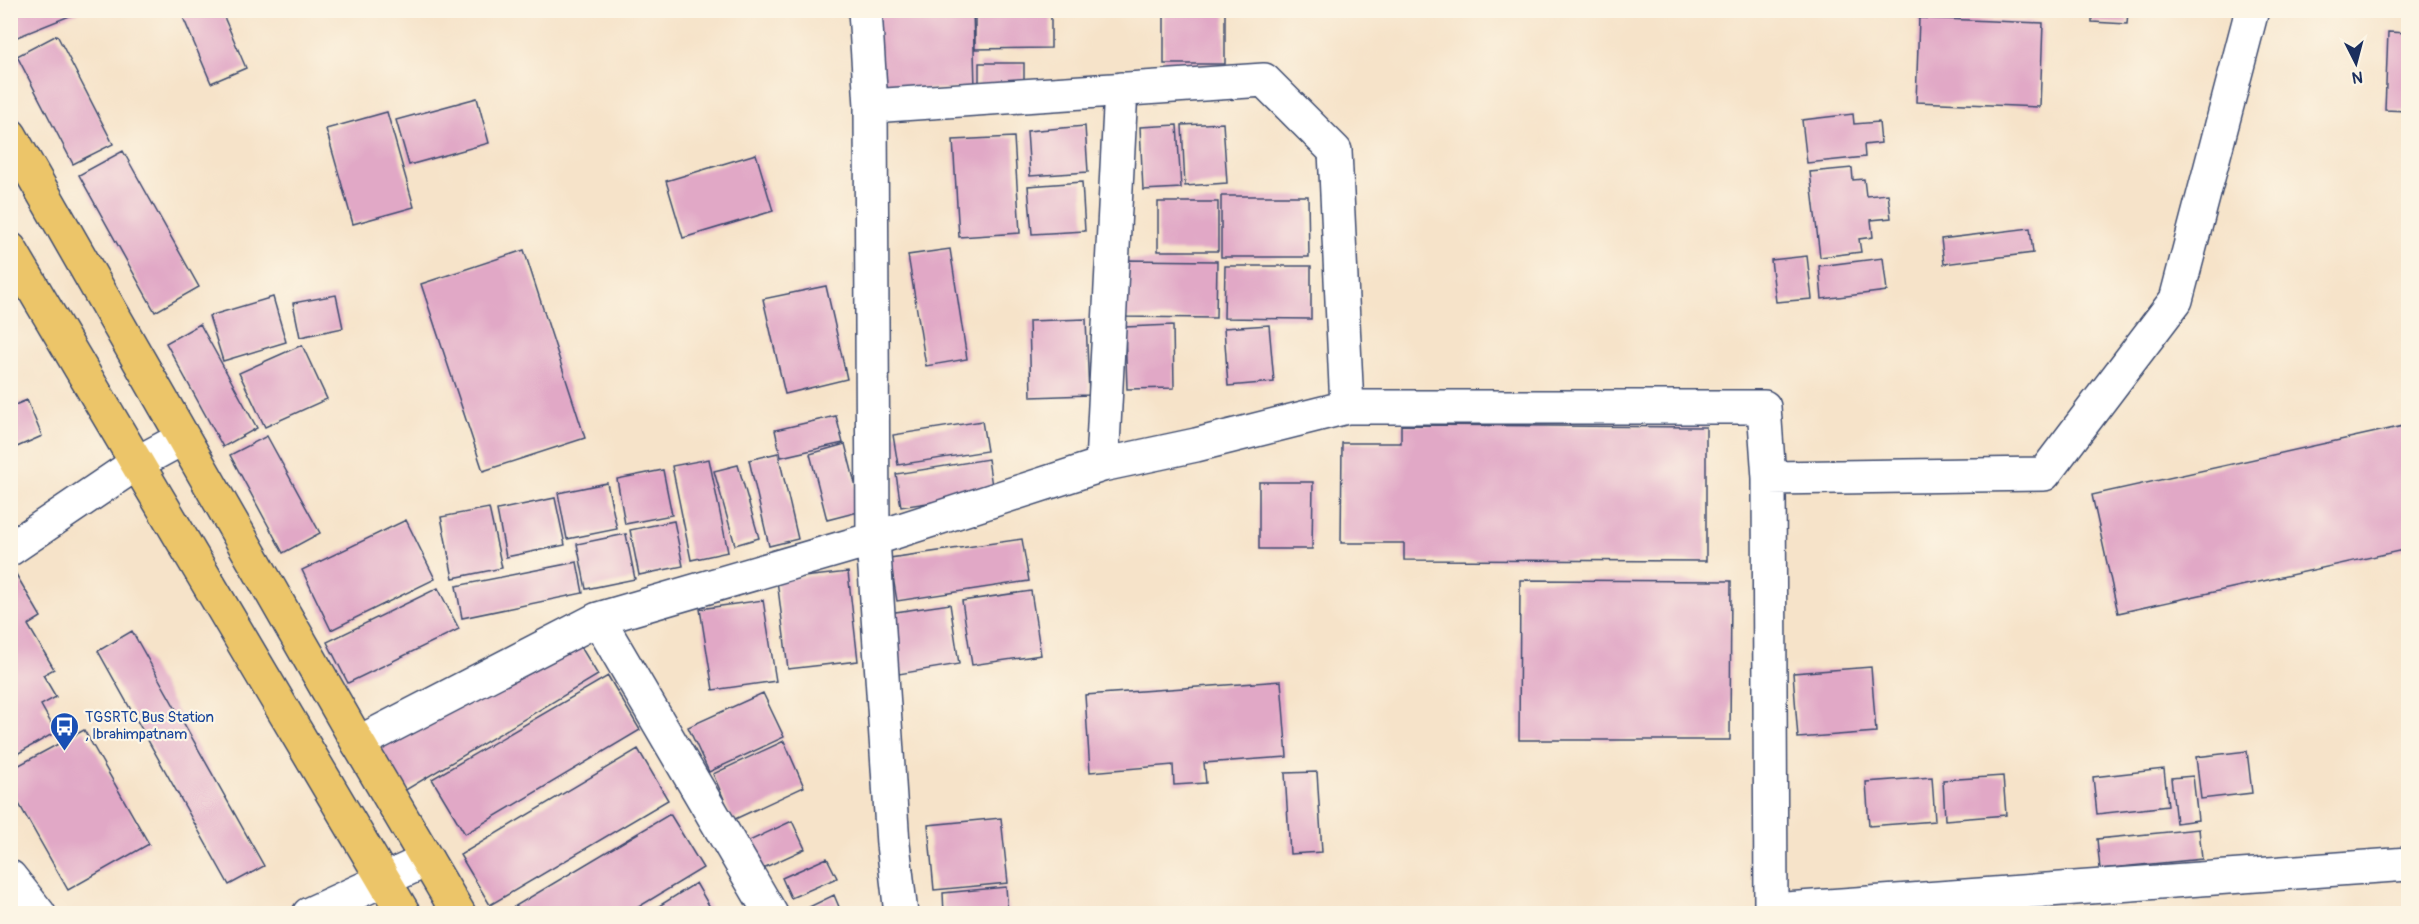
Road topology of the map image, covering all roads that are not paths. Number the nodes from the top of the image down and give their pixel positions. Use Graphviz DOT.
graph roads {
  1 [pos="865,10"];
  2 [pos="2252,10"];
  3 [pos="1121,89"];
  4 [pos="871,106"];
  5 [pos="10,135"];
  6 [pos="10,249"];
  7 [pos="1347,407"];
  8 [pos="183,438"];
  9 [pos="137,463"];
  10 [pos="1102,465"];
  11 [pos="1769,478"];
  12 [pos="873,539"];
  13 [pos="10,549"];
  14 [pos="598,620"];
  15 [pos="358,743"];
  16 [pos="428,860"];
  17 [pos="2409,864"];
  18 [pos="10,877"];
  19 [pos="384,879"];
  20 [pos="1772,912"];
  21 [pos="39,914"];
  22 [pos="309,914"];
  23 [pos="404,914"];
  24 [pos="459,914"];
  25 [pos="771,914"];
  26 [pos="901,914"];
  1 -- 4 [label="street"];
  2 -- 11 [label="street"];
  3 -- 4 [label="street"];
  3 -- 7 [label="street"];
  3 -- 10 [label="street"];
  4 -- 12 [label="street"];
  5 -- 8 [label="main road"];
  6 -- 9 [label="main road"];
  7 -- 10 [label="street"];
  7 -- 11 [label="street"];
  8 -- 9 [label="street"];
  8 -- 15 [label="main road"];
  9 -- 13 [label="street"];
  9 -- 19 [label="main road"];
  10 -- 12 [label="street"];
  11 -- 20 [label="street"];
  12 -- 14 [label="street"];
  12 -- 26 [label="street"];
  14 -- 15 [label="street"];
  14 -- 25 [label="street"];
  15 -- 16 [label="main road"];
  16 -- 19 [label="street"];
  16 -- 24 [label="main road"];
  17 -- 20 [label="street"];
  18 -- 21 [label="street"];
  19 -- 22 [label="street"];
  19 -- 23 [label="main road"];
}
